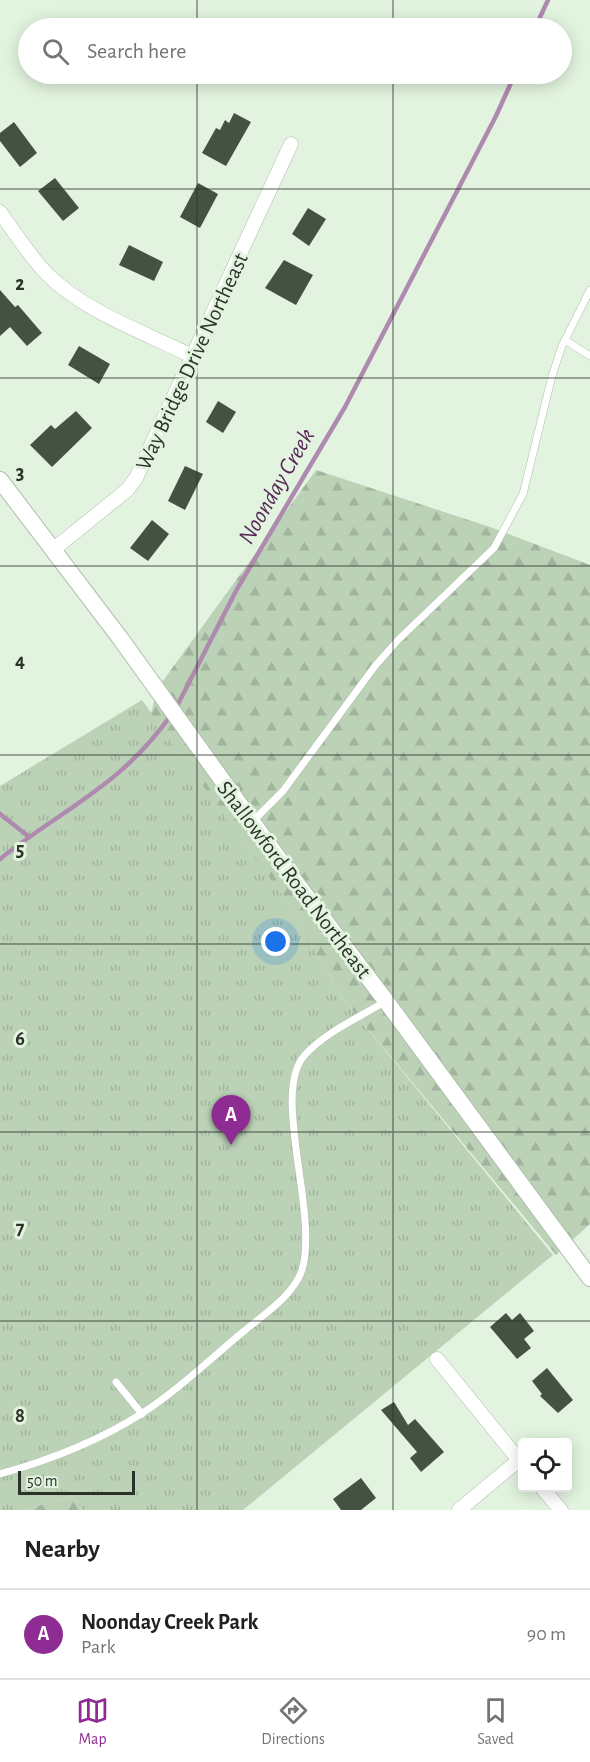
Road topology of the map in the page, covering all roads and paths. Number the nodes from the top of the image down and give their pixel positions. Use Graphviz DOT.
graph roads {
  1 [pos="291,144"];
  2 [pos="0,212"];
  3 [pos="590,290"];
  4 [pos="565,340"];
  5 [pos="192,356"];
  6 [pos="590,356"];
  7 [pos="0,480"];
  8 [pos="54,549"];
  9 [pos="252,822"];
  10 [pos="387,1001"];
  11 [pos="590,1278"];
  12 [pos="436,1359"];
  13 [pos="116,1382"];
  14 [pos="142,1414"];
  15 [pos="518,1458"];
  16 [pos="518,1464"];
  17 [pos="0,1474"];
  18 [pos="545,1492"];
  19 [pos="459,1510"];
  20 [pos="561,1510"];
  1 -- 5 [label="street, Way Bridge Drive Northeast"];
  2 -- 5 [label="street"];
  3 -- 4 [label="lane"];
  4 -- 6 [label="lane"];
  4 -- 9 [label="lane"];
  5 -- 8 [label="street, Way Bridge Drive Northeast"];
  7 -- 8 [label="street, Shallowford Road Northeast"];
  8 -- 9 [label="street, Shallowford Road Northeast"];
  9 -- 10 [label="street, Shallowford Road Northeast"];
  10 -- 11 [label="street, Shallowford Road Northeast"];
  10 -- 14 [label="lane"];
  12 -- 15 [label="street"];
  13 -- 14 [label="lane"];
  14 -- 17 [label="lane"];
  16 -- 19 [label="street"];
  18 -- 20 [label="street"];
}
